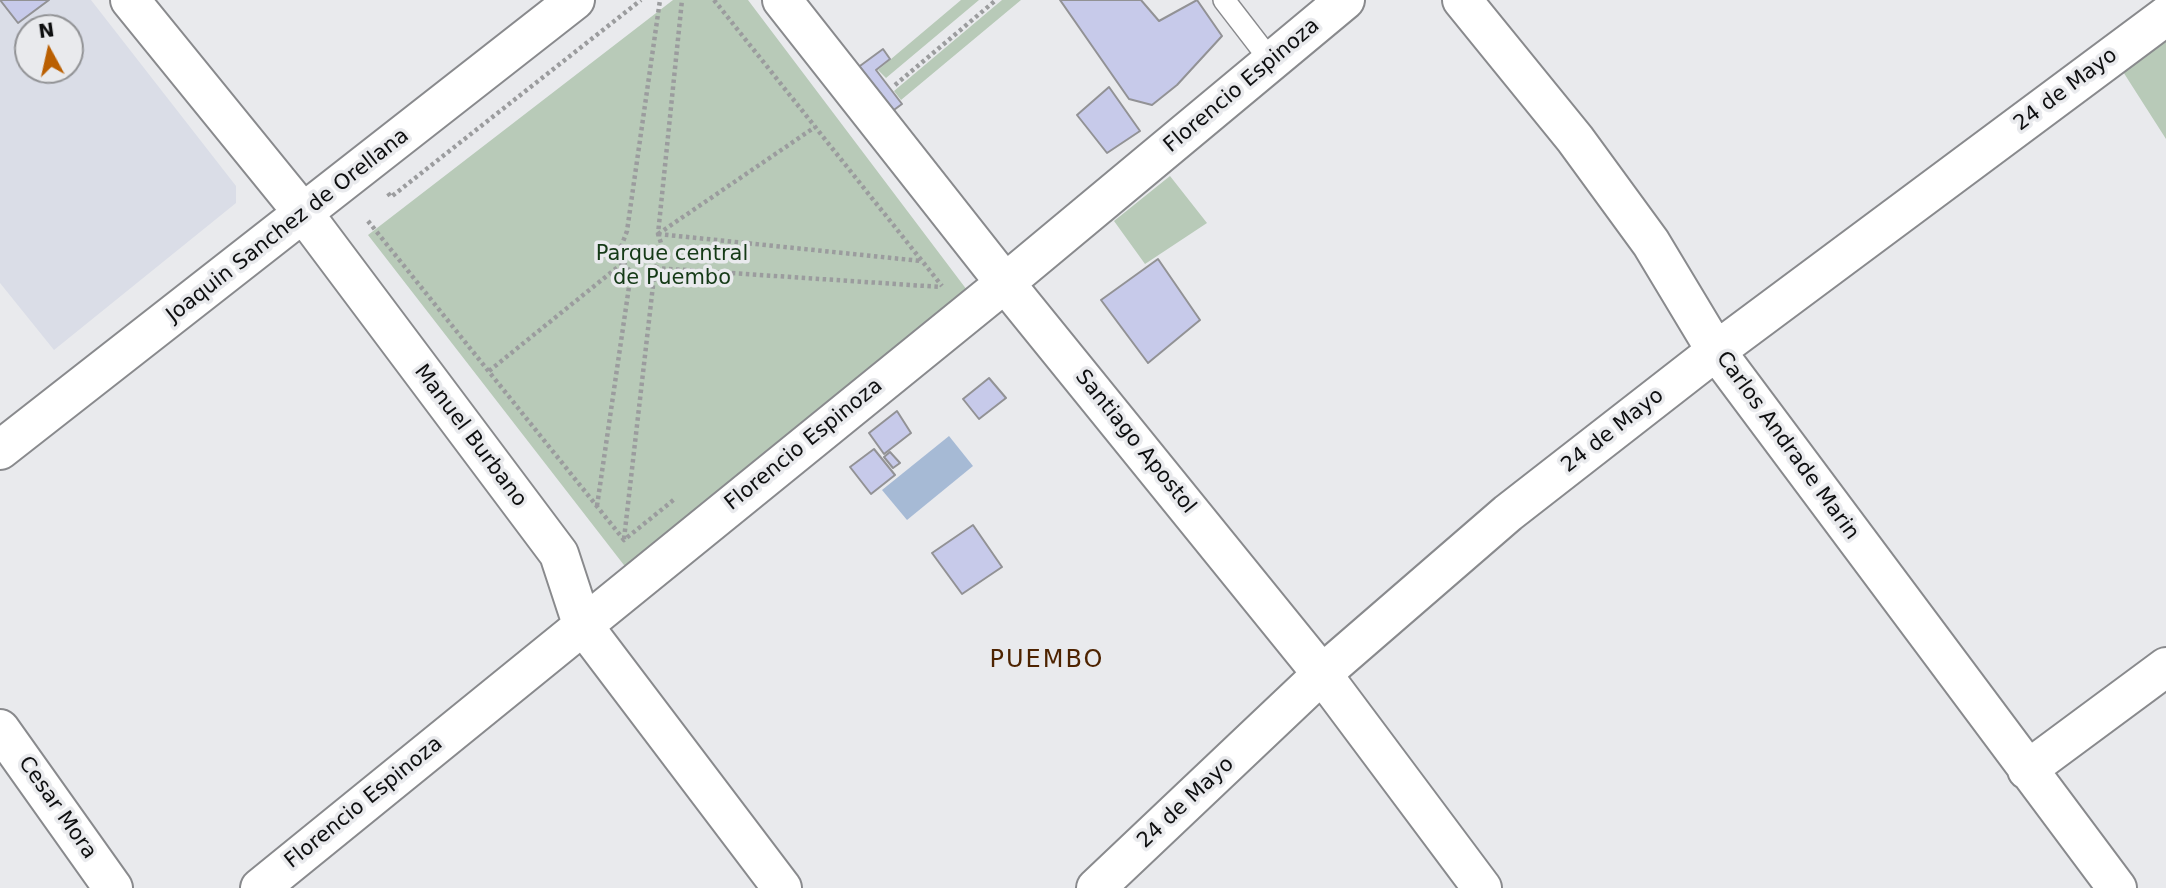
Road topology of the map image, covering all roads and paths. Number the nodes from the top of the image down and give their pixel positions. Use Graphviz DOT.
graph roads {
  1 [pos="130,0"];
  2 [pos="575,0"];
  3 [pos="660,0"];
  4 [pos="682,0"];
  5 [pos="714,0"];
  6 [pos="782,0"];
  7 [pos="996,0"];
  8 [pos="1224,0"];
  9 [pos="1345,0"];
  10 [pos="1462,0"];
  11 [pos="2166,16"];
  12 [pos="1271,61"];
  13 [pos="867,108"];
  14 [pos="815,127"];
  15 [pos="304,214"];
  16 [pos="368,220"];
  17 [pos="658,234"];
  18 [pos="922,261"];
  19 [pos="624,262"];
  20 [pos="655,268"];
  21 [pos="1005,283"];
  22 [pos="943,287"];
  23 [pos="932,296"];
  24 [pos="1716,351"];
  25 [pos="489,371"];
  26 [pos="0,450"];
  27 [pos="688,489"];
  28 [pos="597,506"];
  29 [pos="624,540"];
  30 [pos="582,624"];
  31 [pos="2166,667"];
  32 [pos="1322,674"];
  33 [pos="0,729"];
  34 [pos="2026,770"];
  35 [pos="113,888"];
  36 [pos="260,888"];
  37 [pos="782,888"];
  38 [pos="1096,888"];
  39 [pos="1482,888"];
  40 [pos="2117,888"];
  1 -- 15 [label="street, Manuel Burbano"];
  2 -- 15 [label="street, Joaquin Sanchez de Orellana"];
  3 -- 19 [label="path"];
  4 -- 17 [label="path"];
  5 -- 14 [label="path"];
  6 -- 13 [label="street, Santiago Apostol"];
  7 -- 13 [label="path"];
  8 -- 12 [label="lane"];
  9 -- 12 [label="street, Florencio Espinoza"];
  10 -- 24 [label="street, Carlos Andrade Marin"];
  11 -- 24 [label="street, 24 de Mayo"];
  12 -- 21 [label="street, Florencio Espinoza"];
  13 -- 21 [label="street, Santiago Apostol"];
  14 -- 17 [label="path"];
  14 -- 18 [label="path"];
  15 -- 26 [label="street, Joaquin Sanchez de Orellana"];
  15 -- 30 [label="street, Manuel Burbano"];
  16 -- 25 [label="path"];
  17 -- 18 [label="path"];
  17 -- 20 [label="path"];
  18 -- 22 [label="path"];
  19 -- 25 [label="path"];
  19 -- 28 [label="path"];
  20 -- 22 [label="path"];
  20 -- 29 [label="path"];
  21 -- 30 [label="street, Florencio Espinoza"];
  21 -- 32 [label="street, Santiago Apostol"];
  22 -- 23 [label="path"];
  24 -- 32 [label="street, 24 de Mayo"];
  24 -- 34 [label="street, Carlos Andrade Marin"];
  25 -- 28 [label="path"];
  27 -- 29 [label="path"];
  28 -- 29 [label="path"];
  30 -- 36 [label="street, Florencio Espinoza"];
  30 -- 37 [label="street, Manuel Burbano"];
  31 -- 34 [label="street"];
  32 -- 38 [label="street, 24 de Mayo"];
  32 -- 39 [label="street, Santiago Apostol"];
  33 -- 35 [label="street, Cesar Mora"];
  34 -- 40 [label="street, Carlos Andrade Marin"];
}
